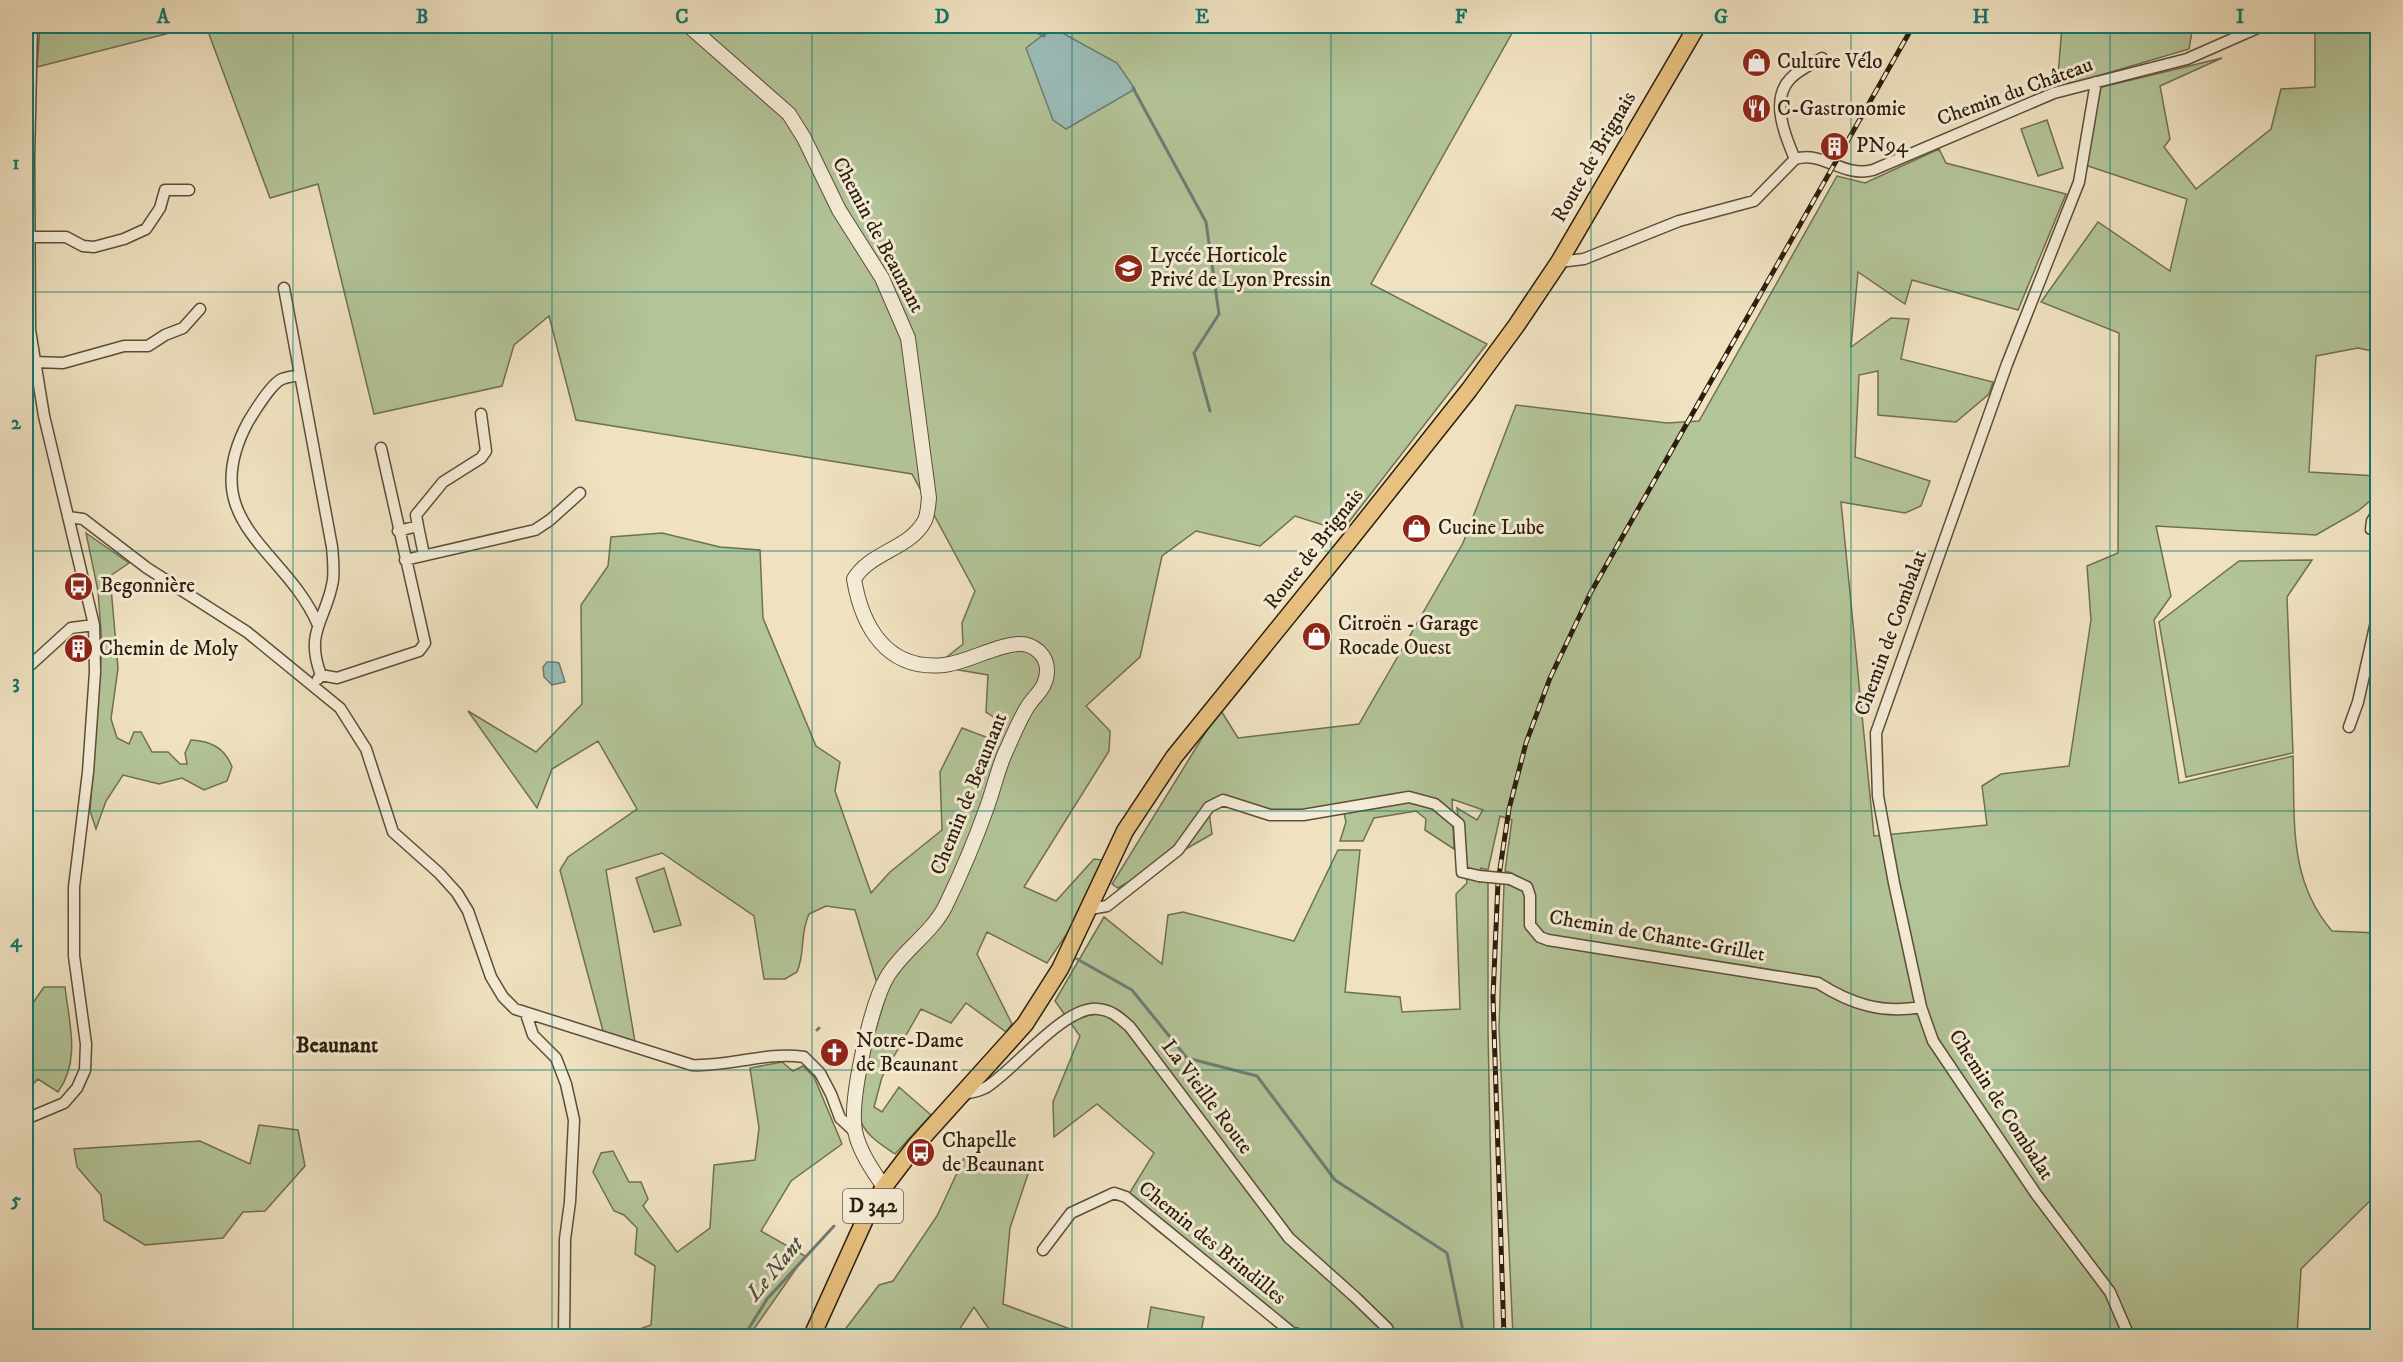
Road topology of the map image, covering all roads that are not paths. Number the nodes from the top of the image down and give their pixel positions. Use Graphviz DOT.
graph roads {
  1 [pos="32,26"];
  2 [pos="689,26"];
  3 [pos="1696,26"];
  4 [pos="2262,26"];
  5 [pos="1822,58"];
  6 [pos="2096,82"];
  7 [pos="1795,159"];
  8 [pos="189,190"];
  9 [pos="29,237"];
  10 [pos="1559,262"];
  11 [pos="284,288"];
  12 [pos="200,309"];
  13 [pos="35,362"];
  14 [pos="300,375"];
  15 [pos="481,414"];
  16 [pos="381,448"];
  17 [pos="580,493"];
  18 [pos="2378,512"];
  19 [pos="68,517"];
  20 [pos="418,526"];
  21 [pos="398,531"];
  22 [pos="2378,531"];
  23 [pos="424,555"];
  24 [pos="405,560"];
  25 [pos="2378,613"];
  26 [pos="94,625"];
  27 [pos="318,625"];
  28 [pos="26,669"];
  29 [pos="321,675"];
  30 [pos="312,686"];
  31 [pos="2349,727"];
  32 [pos="1090,909"];
  33 [pos="1921,1007"];
  34 [pos="526,1014"];
  35 [pos="962,1094"];
  36 [pos="26,1119"];
  37 [pos="855,1132"];
  38 [pos="884,1187"];
  39 [pos="1043,1250"];
  40 [pos="564,1336"];
  41 [pos="813,1336"];
  42 [pos="1304,1336"];
  43 [pos="1391,1336"];
  44 [pos="2129,1336"];
  1 -- 9 [label="street"];
  2 -- 37 [label="street, Chemin de Beaunant"];
  3 -- 10 [label="main road, Route de Brignais / D 342"];
  4 -- 6 [label="street, Chemin du Château"];
  5 -- 7 [label="street"];
  6 -- 7 [label="street, Chemin du Château"];
  6 -- 33 [label="street, Chemin de Combalat"];
  7 -- 10 [label="street"];
  8 -- 9 [label="street"];
  9 -- 13 [label="street"];
  10 -- 32 [label="main road, Route de Brignais / D 342"];
  11 -- 14 [label="street"];
  12 -- 13 [label="street"];
  13 -- 19 [label="street"];
  14 -- 27 [label="street"];
  14 -- 27 [label="street"];
  15 -- 20 [label="street"];
  16 -- 21 [label="street"];
  17 -- 23 [label="street"];
  18 -- 22 [label="street"];
  19 -- 26 [label="street"];
  19 -- 30 [label="street"];
  20 -- 21 [label="street"];
  20 -- 23 [label="street"];
  21 -- 24 [label="street"];
  23 -- 24 [label="street"];
  24 -- 29 [label="street"];
  25 -- 31 [label="street"];
  26 -- 28 [label="street"];
  26 -- 36 [label="street"];
  27 -- 29 [label="street"];
  29 -- 30 [label="street"];
  30 -- 34 [label="street"];
  32 -- 33 [label="street, Chemin de Chante-Grillet, bridge"];
  32 -- 35 [label="main road, Route de Brignais / D 342"];
  33 -- 44 [label="street, Chemin de Combalat"];
  34 -- 37 [label="street"];
  34 -- 40 [label="street"];
  35 -- 38 [label="main road, D 342"];
  35 -- 43 [label="street, La Vieille Route"];
  37 -- 38 [label="street, Chemin de Beaunant"];
  38 -- 41 [label="main road, D 342"];
  39 -- 42 [label="street, Chemin des Brindilles"];
}
